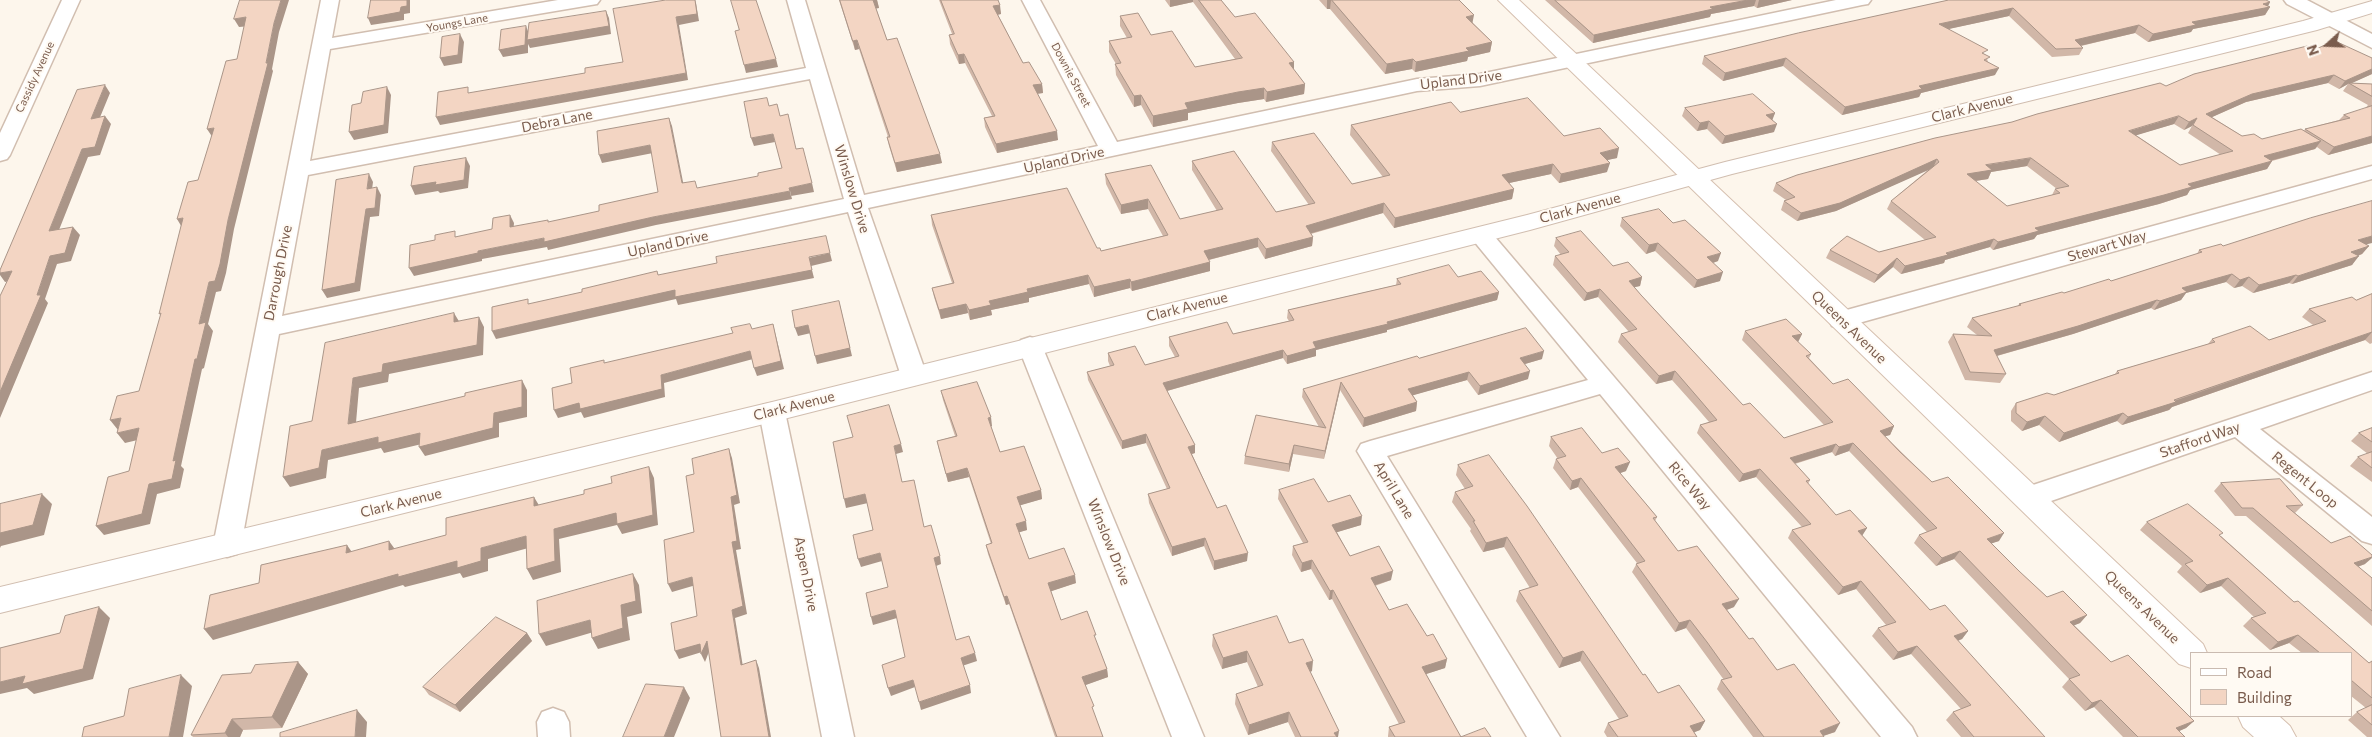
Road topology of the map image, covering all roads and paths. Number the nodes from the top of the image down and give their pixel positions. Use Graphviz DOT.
graph roads {
  1 [pos="71,0"];
  2 [pos="330,0"];
  3 [pos="591,0"];
  4 [pos="796,0"];
  5 [pos="1031,0"];
  6 [pos="1508,0"];
  7 [pos="1862,0"];
  8 [pos="2293,0"];
  9 [pos="2372,7"];
  10 [pos="2329,19"];
  11 [pos="2372,42"];
  12 [pos="322,46"];
  13 [pos="1571,60"];
  14 [pos="817,72"];
  15 [pos="1111,150"];
  16 [pos="0,154"];
  17 [pos="298,170"];
  18 [pos="2372,172"];
  19 [pos="1694,177"];
  20 [pos="856,204"];
  21 [pos="1481,234"];
  22 [pos="1841,320"];
  23 [pos="267,328"];
  24 [pos="1030,346"];
  25 [pos="914,376"];
  26 [pos="2372,381"];
  27 [pos="1604,384"];
  28 [pos="772,412"];
  29 [pos="2238,426"];
  30 [pos="2028,498"];
  31 [pos="2372,533"];
  32 [pos="226,546"];
  33 [pos="0,600"];
  34 [pos="2190,653"];
  35 [pos="2256,717"];
  36 [pos="838,737"];
  37 [pos="1188,737"];
  38 [pos="1544,737"];
  39 [pos="1901,737"];
  40 [pos="2278,737"];
  1 -- 16 [label="street, Cassidy Avenue"];
  2 -- 12 [label="street, Darrough Drive"];
  3 -- 12 [label="street, Youngs Lane"];
  4 -- 14 [label="street, Winslow Drive"];
  5 -- 15 [label="street, Downie Street"];
  6 -- 13 [label="street, Queens Avenue"];
  7 -- 13 [label="street, Upland Drive"];
  8 -- 10 [label="street"];
  9 -- 10 [label="street, Clark Avenue"];
  10 -- 11 [label="street"];
  10 -- 19 [label="street, Clark Avenue"];
  12 -- 17 [label="street, Darrough Drive"];
  13 -- 15 [label="street, Upland Drive"];
  13 -- 19 [label="street, Queens Avenue"];
  14 -- 17 [label="street, Debra Lane"];
  14 -- 20 [label="street, Winslow Drive"];
  15 -- 20 [label="street, Upland Drive"];
  17 -- 23 [label="street, Darrough Drive"];
  18 -- 22 [label="street, Stewart Way"];
  19 -- 21 [label="street, Clark Avenue"];
  19 -- 22 [label="street, Queens Avenue"];
  20 -- 23 [label="street, Upland Drive"];
  20 -- 25 [label="street, Winslow Drive"];
  21 -- 24 [label="street, Clark Avenue"];
  21 -- 27 [label="street, Rice Way"];
  22 -- 30 [label="street, Queens Avenue"];
  23 -- 32 [label="street, Darrough Drive"];
  24 -- 25 [label="street, Clark Avenue"];
  24 -- 37 [label="street, Winslow Drive"];
  25 -- 28 [label="street, Clark Avenue"];
  26 -- 29 [label="street, Stafford Way"];
  27 -- 38 [label="street, April Lane"];
  27 -- 39 [label="street, Rice Way"];
  28 -- 32 [label="street, Clark Avenue"];
  28 -- 36 [label="street, Aspen Drive"];
  29 -- 30 [label="street, Stafford Way"];
  29 -- 31 [label="street, Regent Loop"];
  30 -- 34 [label="street, Queens Avenue"];
  32 -- 33 [label="street, Clark Avenue"];
  35 -- 40 [label="street"];
}
